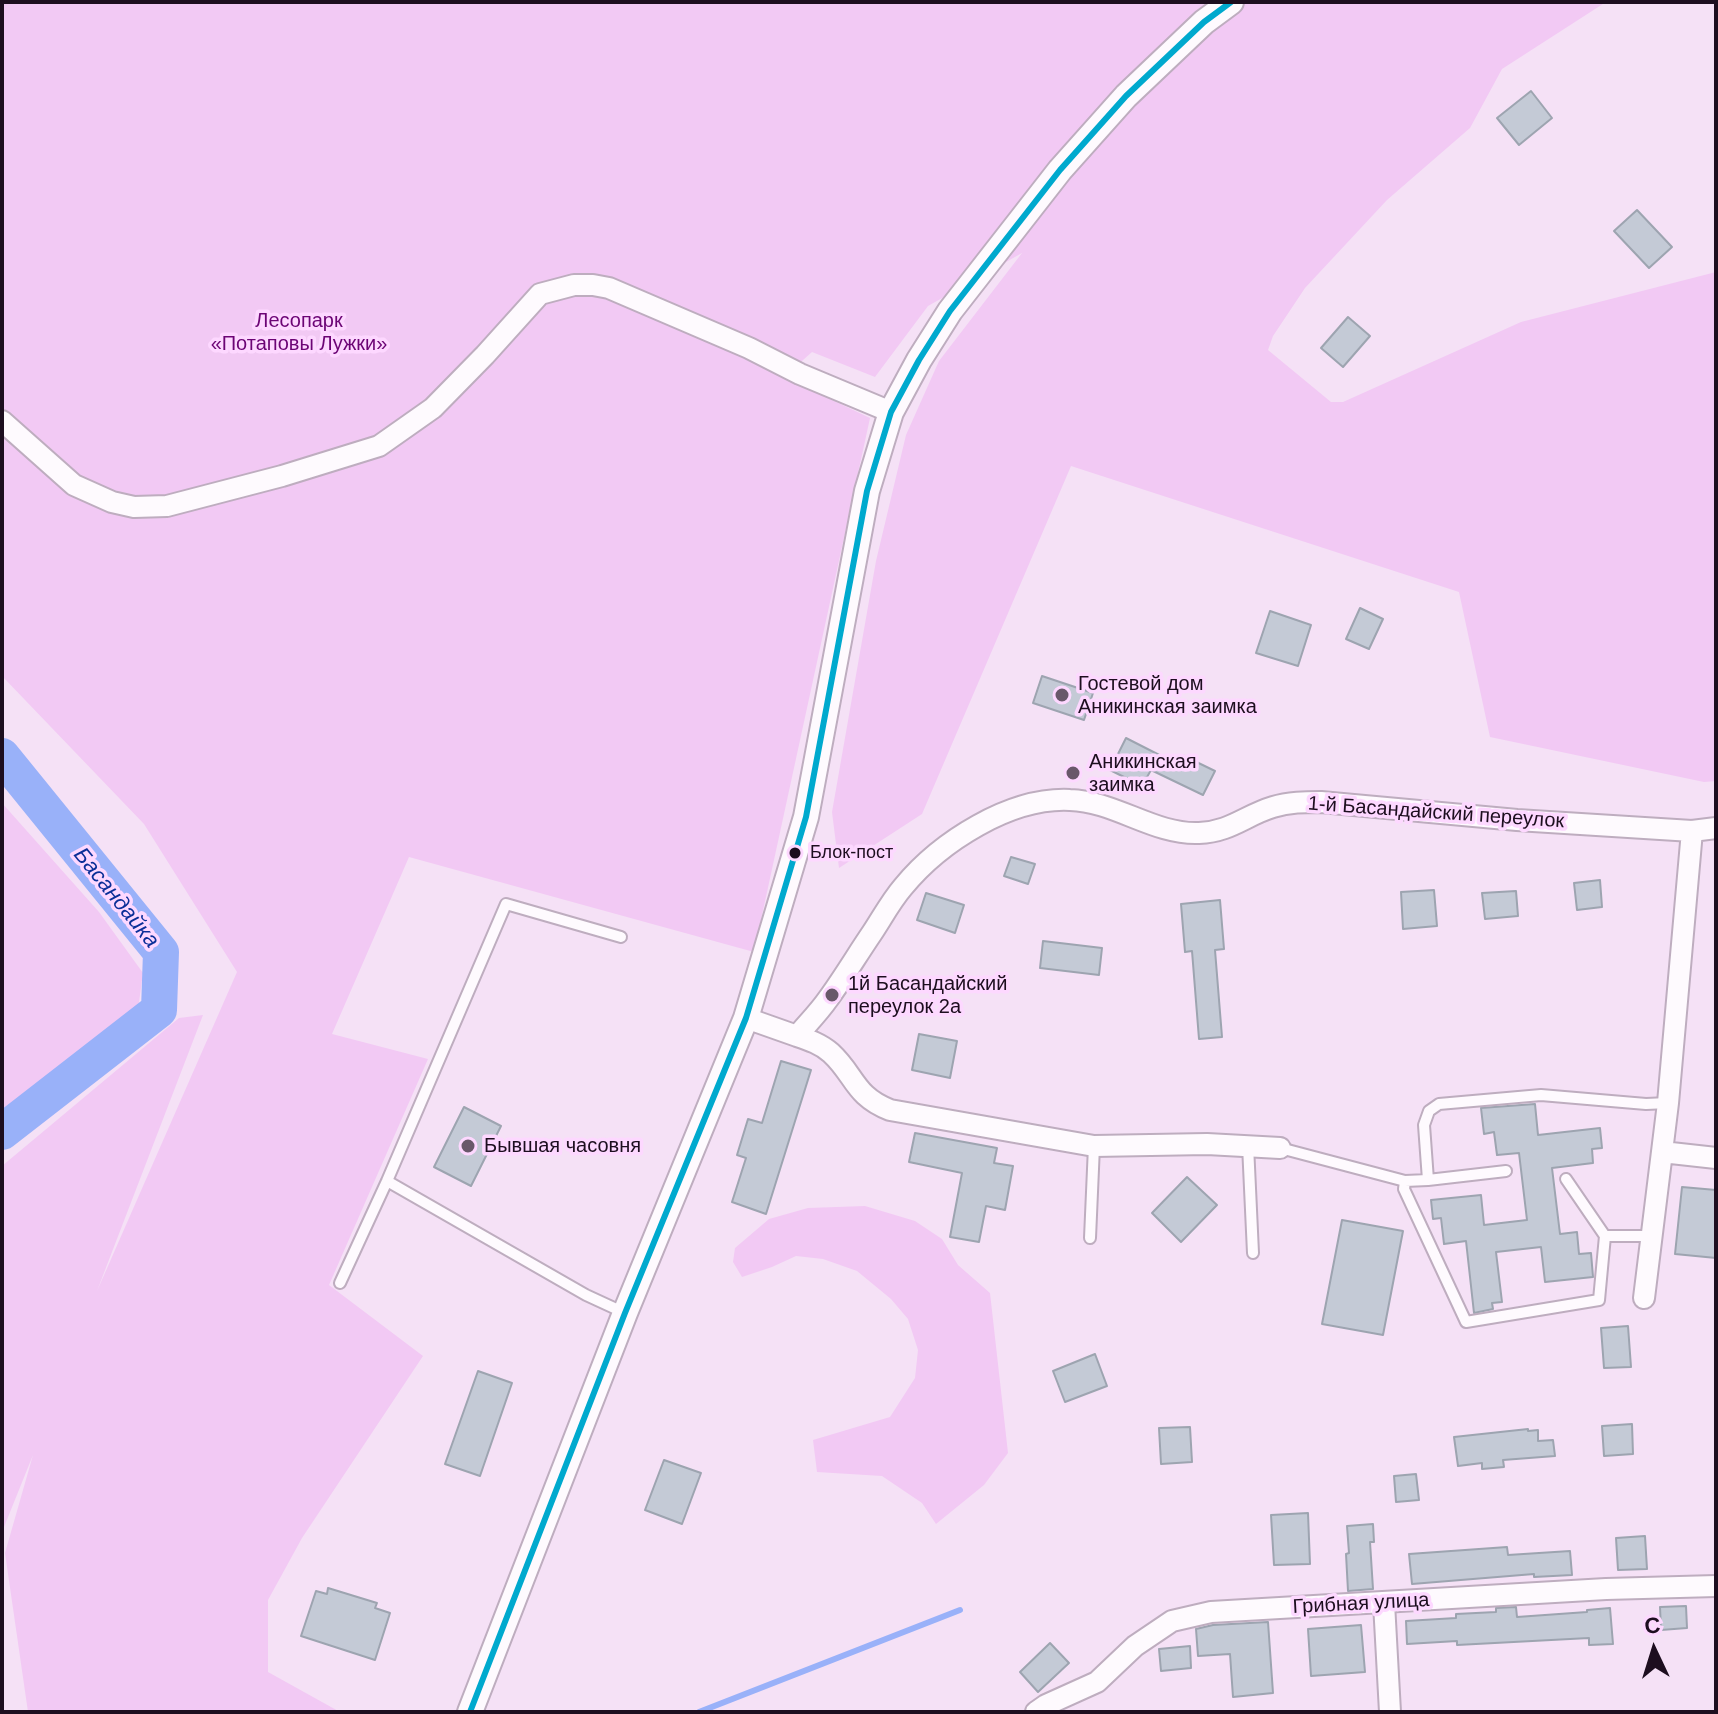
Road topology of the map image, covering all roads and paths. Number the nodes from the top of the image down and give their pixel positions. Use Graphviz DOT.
graph roads {
  1 [pos="1231,2"];
  2 [pos="891,412"];
  3 [pos="2,421"];
  4 [pos="1716,828"];
  5 [pos="1692,831"];
  6 [pos="621,937"];
  7 [pos="746,1018"];
  8 [pos="797,1036"];
  9 [pos="1668,1103"];
  10 [pos="1248,1145"];
  11 [pos="1094,1146"];
  12 [pos="1280,1148"];
  13 [pos="1662,1152"];
  14 [pos="1716,1158"];
  15 [pos="1506,1171"];
  16 [pos="1566,1179"];
  17 [pos="1428,1180"];
  18 [pos="387,1181"];
  19 [pos="1405,1181"];
  20 [pos="1605,1236"];
  21 [pos="1652,1236"];
  22 [pos="1090,1238"];
  23 [pos="1253,1253"];
  24 [pos="340,1283"];
  25 [pos="1644,1298"];
  26 [pos="625,1313"];
  27 [pos="1716,1586"];
  28 [pos="1384,1603"];
  29 [pos="470,1712"];
  30 [pos="1036,1712"];
  31 [pos="1390,1712"];
  1 -- 2 [label="street"];
  2 -- 3 [label="street"];
  2 -- 7 [label="street"];
  4 -- 5 [label="street, 1-й Басандайский переулок"];
  5 -- 8 [label="street, 1-й Басандайский переулок"];
  5 -- 9 [label="street"];
  6 -- 18 [label="lane"];
  7 -- 8 [label="street"];
  7 -- 26 [label="street"];
  8 -- 11 [label="street"];
  9 -- 13 [label="street"];
  9 -- 17 [label="lane"];
  10 -- 11 [label="street"];
  10 -- 12 [label="street"];
  10 -- 23 [label="lane"];
  11 -- 22 [label="lane"];
  12 -- 19 [label="lane"];
  13 -- 14 [label="street"];
  13 -- 21 [label="street"];
  15 -- 17 [label="lane"];
  16 -- 20 [label="lane"];
  17 -- 19 [label="lane"];
  18 -- 24 [label="lane"];
  18 -- 26 [label="lane"];
  19 -- 20 [label="lane"];
  20 -- 21 [label="lane"];
  21 -- 25 [label="street"];
  26 -- 29 [label="street"];
  27 -- 28 [label="street, Грибная улица"];
  28 -- 30 [label="street, Грибная улица"];
  28 -- 31 [label="street"];
}
